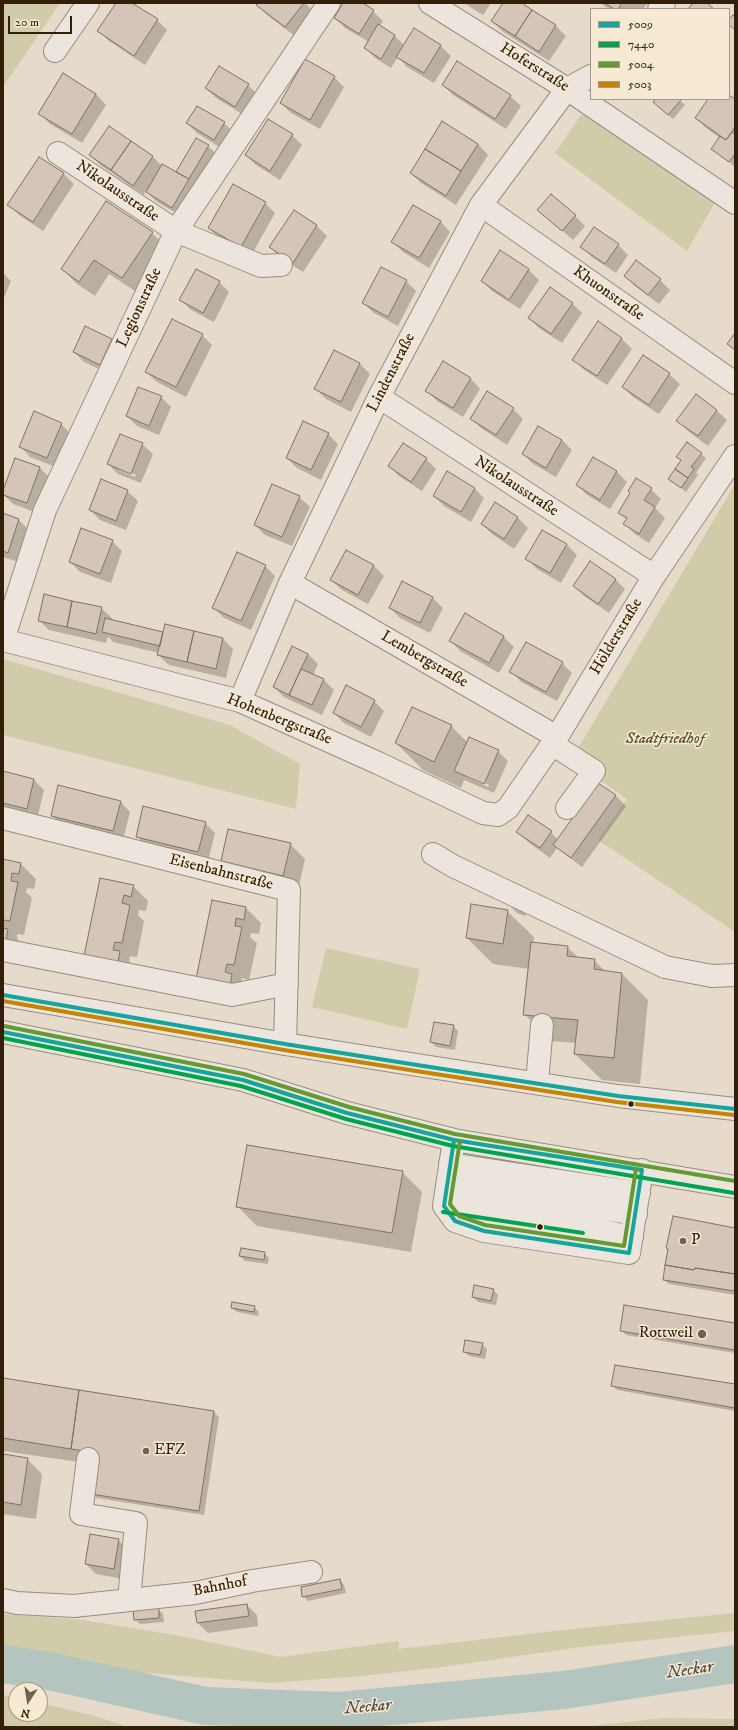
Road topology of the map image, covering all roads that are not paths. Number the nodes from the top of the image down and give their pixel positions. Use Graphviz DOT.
graph roads {
  1 [pos="88,3"];
  2 [pos="329,3"];
  3 [pos="430,3"];
  4 [pos="55,51"];
  5 [pos="590,77"];
  6 [pos="567,89"];
  7 [pos="58,152"];
  8 [pos="735,203"];
  9 [pos="481,205"];
  10 [pos="176,231"];
  11 [pos="281,265"];
  12 [pos="735,383"];
  13 [pos="379,397"];
  14 [pos="735,456"];
  15 [pos="654,576"];
  16 [pos="290,583"];
  17 [pos="3,640"];
  18 [pos="240,701"];
  19 [pos="555,740"];
  20 [pos="567,808"];
  21 [pos="498,815"];
  22 [pos="3,818"];
  23 [pos="433,854"];
  24 [pos="3,950"];
  25 [pos="735,975"];
  26 [pos="287,984"];
  27 [pos="3,995"];
  28 [pos="542,1025"];
  29 [pos="3,1032"];
  30 [pos="285,1044"];
  31 [pos="536,1083"];
  32 [pos="735,1109"];
  33 [pos="454,1140"];
  34 [pos="450,1164"];
  35 [pos="642,1170"];
  36 [pos="735,1186"];
  37 [pos="639,1193"];
  38 [pos="445,1195"];
  39 [pos="636,1214"];
  40 [pos="88,1459"];
  41 [pos="311,1572"];
  42 [pos="3,1600"];
  43 [pos="129,1600"];
  1 -- 4 [label="street"];
  2 -- 10 [label="street, Legionstraße"];
  3 -- 6 [label="street, Hoferstraße"];
  5 -- 6 [label="street, Lindenstraße"];
  6 -- 8 [label="street, Hoferstraße"];
  6 -- 9 [label="street, Lindenstraße"];
  7 -- 10 [label="street, Nikolausstraße"];
  9 -- 12 [label="street, Khuonstraße"];
  9 -- 13 [label="street, Lindenstraße"];
  10 -- 11 [label="street, Nikolausstraße"];
  10 -- 17 [label="street, Legionstraße"];
  13 -- 15 [label="street, Nikolausstraße"];
  13 -- 16 [label="street, Lindenstraße"];
  14 -- 15 [label="street, Hölderstraße"];
  15 -- 19 [label="street, Hölderstraße"];
  16 -- 18 [label="street, Lindenstraße"];
  16 -- 19 [label="street, Lembergstraße"];
  17 -- 18 [label="street, Hohenbergstraße"];
  18 -- 21 [label="street, Hohenbergstraße"];
  19 -- 20 [label="street, Lembergstraße"];
  19 -- 21 [label="street, Hölderstraße"];
  22 -- 26 [label="street, Eisenbahnstraße"];
  23 -- 25 [label="street"];
  24 -- 26 [label="street"];
  26 -- 30 [label="street, Eisenbahnstraße"];
  27 -- 30 [label="street"];
  28 -- 31 [label="street"];
  29 -- 33 [label="street"];
  30 -- 31 [label="street"];
  31 -- 32 [label="street"];
  33 -- 34 [label="street"];
  33 -- 35 [label="street"];
  34 -- 37 [label="street"];
  34 -- 38 [label="street"];
  35 -- 36 [label="street"];
  35 -- 37 [label="street"];
  37 -- 39 [label="street"];
  38 -- 39 [label="street"];
  38 -- 39 [label="street"];
  40 -- 43 [label="street"];
  41 -- 43 [label="street, Bahnhof"];
  42 -- 43 [label="street, Bahnhof"];
}
